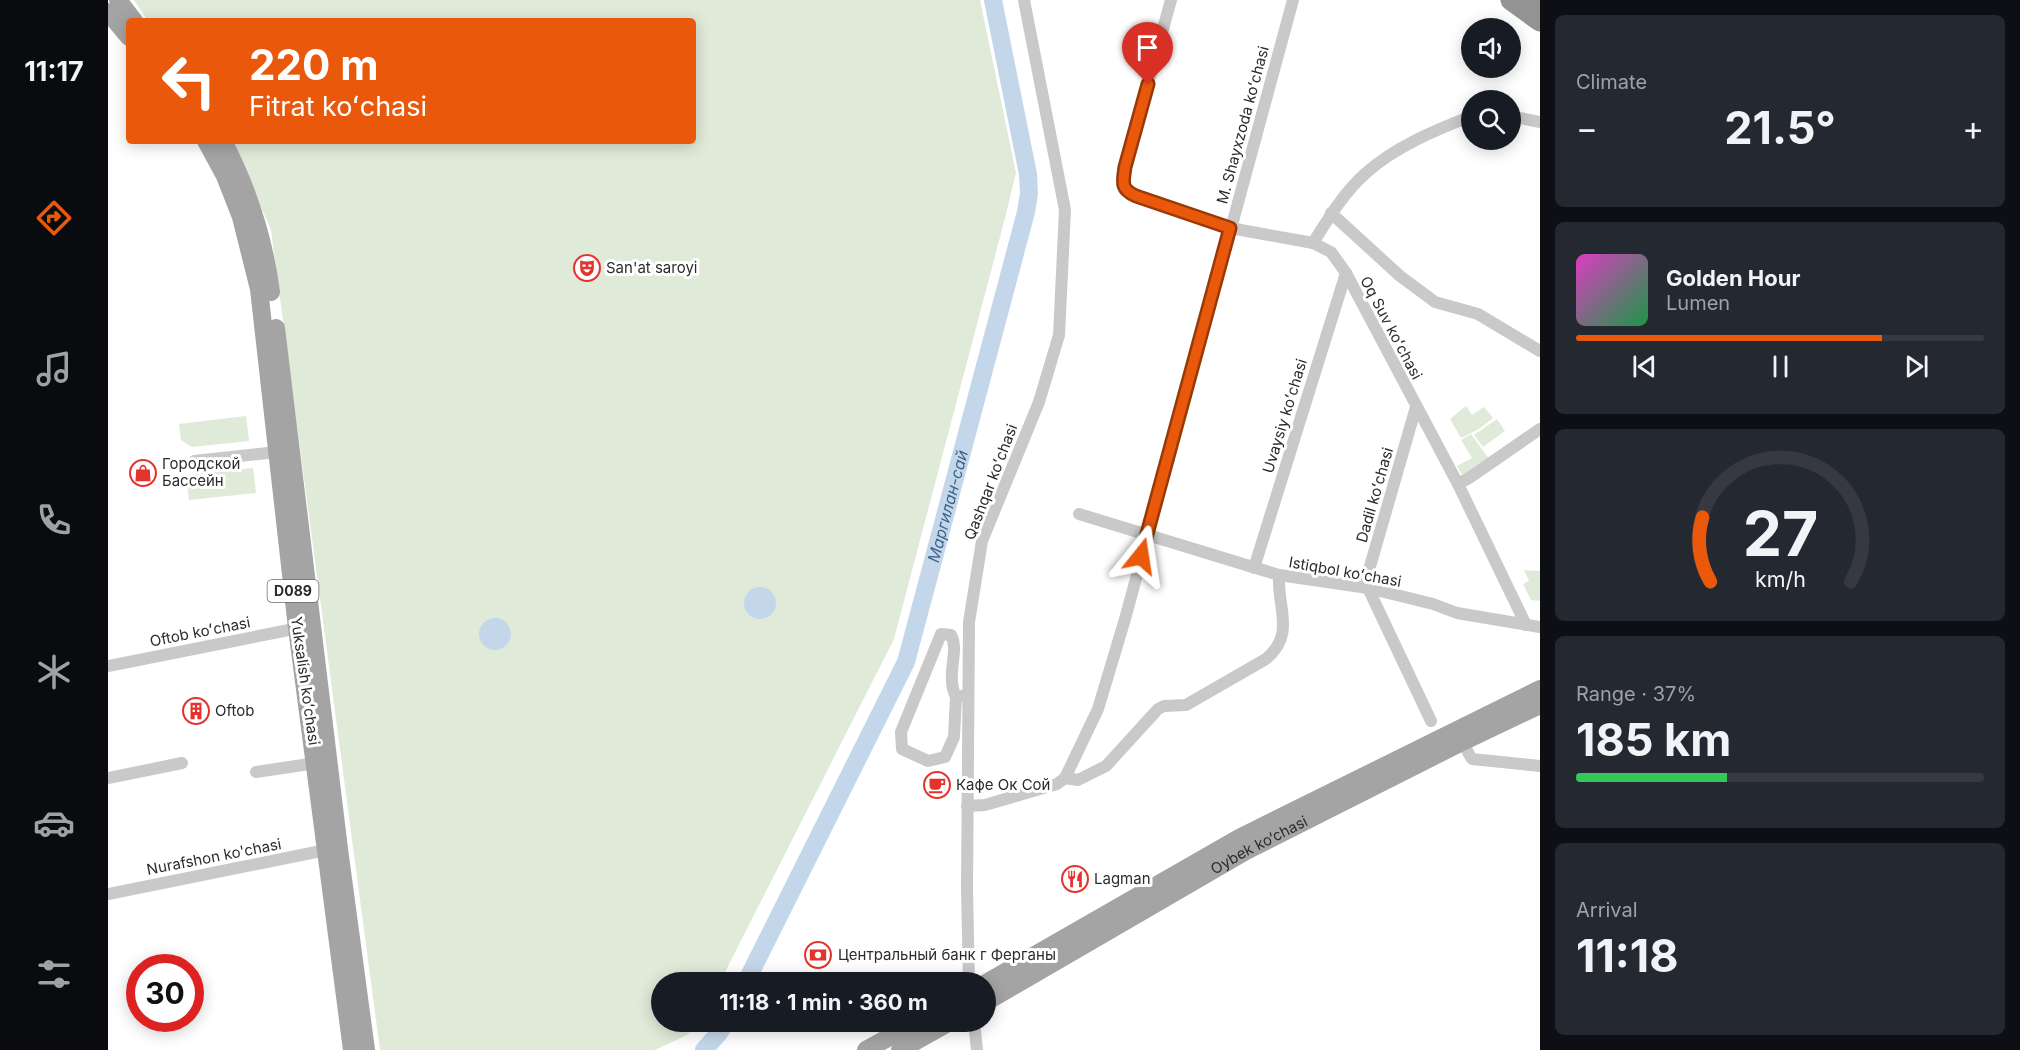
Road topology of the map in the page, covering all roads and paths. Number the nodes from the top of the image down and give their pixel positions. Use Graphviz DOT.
graph roads {
  1 [pos="118,0"];
  2 [pos="1171,0"];
  3 [pos="1293,0"];
  4 [pos="1510,0"];
  5 [pos="1026,1"];
  6 [pos="108,12"];
  7 [pos="132,18"];
  8 [pos="1540,21"];
  9 [pos="126,33"];
  10 [pos="1521,118"];
  11 [pos="1461,121"];
  12 [pos="1540,122"];
  13 [pos="208,144"];
  14 [pos="225,144"];
  15 [pos="1331,213"];
  16 [pos="1230,228"];
  17 [pos="1313,243"];
  18 [pos="1346,273"];
  19 [pos="1540,351"];
  20 [pos="1416,407"];
  21 [pos="1540,429"];
  22 [pos="268,453"];
  23 [pos="194,461"];
  24 [pos="1458,484"];
  25 [pos="1079,514"];
  26 [pos="1147,536"];
  27 [pos="1254,568"];
  28 [pos="1279,575"];
  29 [pos="1368,588"];
  30 [pos="1526,625"];
  31 [pos="305,627"];
  32 [pos="1540,627"];
  33 [pos="108,666"];
  34 [pos="1540,689"];
  35 [pos="962,696"];
  36 [pos="1540,705"];
  37 [pos="1431,721"];
  38 [pos="1462,742"];
  39 [pos="182,763"];
  40 [pos="316,763"];
  41 [pos="1540,766"];
  42 [pos="256,772"];
  43 [pos="108,778"];
  44 [pos="1065,778"];
  45 [pos="967,806"];
  46 [pos="326,850"];
  47 [pos="108,894"];
  48 [pos="969,972"];
  49 [pos="996,977"];
  50 [pos="996,996"];
  51 [pos="899,1032"];
  52 [pos="932,1032"];
  53 [pos="975,1032"];
  54 [pos="352,1050"];
  55 [pos="366,1050"];
  56 [pos="866,1050"];
  57 [pos="900,1050"];
  58 [pos="976,1050"];
  1 -- 7 [label="main road"];
  2 -- 16 [label="street"];
  3 -- 16 [label="street, M. Shayxzoda koʻchasi"];
  4 -- 8 [label="highway"];
  5 -- 35 [label="street, Qashqar koʻchasi"];
  6 -- 9 [label="main road"];
  10 -- 12 [label="street"];
  11 -- 15 [label="street"];
  13 -- 31 [label="main road, Yuksalish koʻchasi / D089"];
  14 -- 31 [label="main road, Yuksalish koʻchasi / D089"];
  15 -- 17 [label="street"];
  15 -- 19 [label="street"];
  16 -- 17 [label="street"];
  16 -- 26 [label="street, M. Shayxzoda koʻchasi"];
  17 -- 18 [label="street, Oq Suv koʻchasi"];
  18 -- 20 [label="street, Oq Suv koʻchasi"];
  18 -- 27 [label="street, Uvaysiy koʻchasi"];
  20 -- 24 [label="street, Oq Suv koʻchasi"];
  20 -- 29 [label="street, Dadil koʻchasi"];
  21 -- 24 [label="street"];
  22 -- 23 [label="street"];
  24 -- 30 [label="street, Oq Suv koʻchasi"];
  25 -- 26 [label="street, Istiqbol koʻchasi"];
  26 -- 27 [label="street, Istiqbol koʻchasi"];
  26 -- 44 [label="street, M. Shayxzoda koʻchasi"];
  27 -- 28 [label="street, Istiqbol koʻchasi"];
  28 -- 29 [label="street, Istiqbol koʻchasi"];
  28 -- 44 [label="street"];
  29 -- 30 [label="street, Istiqbol koʻchasi"];
  29 -- 37 [label="street"];
  30 -- 32 [label="street, Istiqbol koʻchasi"];
  31 -- 33 [label="street, Oftob koʻchasi"];
  31 -- 40 [label="main road, Yuksalish koʻchasi / D089"];
  31 -- 55 [label="main road, Yuksalish koʻchasi / D089"];
  34 -- 49 [label="main road, Oybek ko‘chasi"];
  35 -- 35 [label="street"];
  35 -- 45 [label="street, Qashqar koʻchasi"];
  36 -- 38 [label="main road, Oybek ko‘chasi"];
  38 -- 41 [label="street"];
  38 -- 50 [label="main road, Oybek ko‘chasi"];
  39 -- 43 [label="street"];
  40 -- 42 [label="street"];
  40 -- 46 [label="main road, Yuksalish koʻchasi / D089"];
  44 -- 45 [label="street"];
  45 -- 48 [label="street, Qashqar koʻchasi"];
  46 -- 47 [label="street, Nurafshon ko'chasi"];
  46 -- 54 [label="main road, Yuksalish koʻchasi / D089"];
  51 -- 56 [label="main road"];
  52 -- 57 [label="main road"];
  53 -- 58 [label="street"];
}
